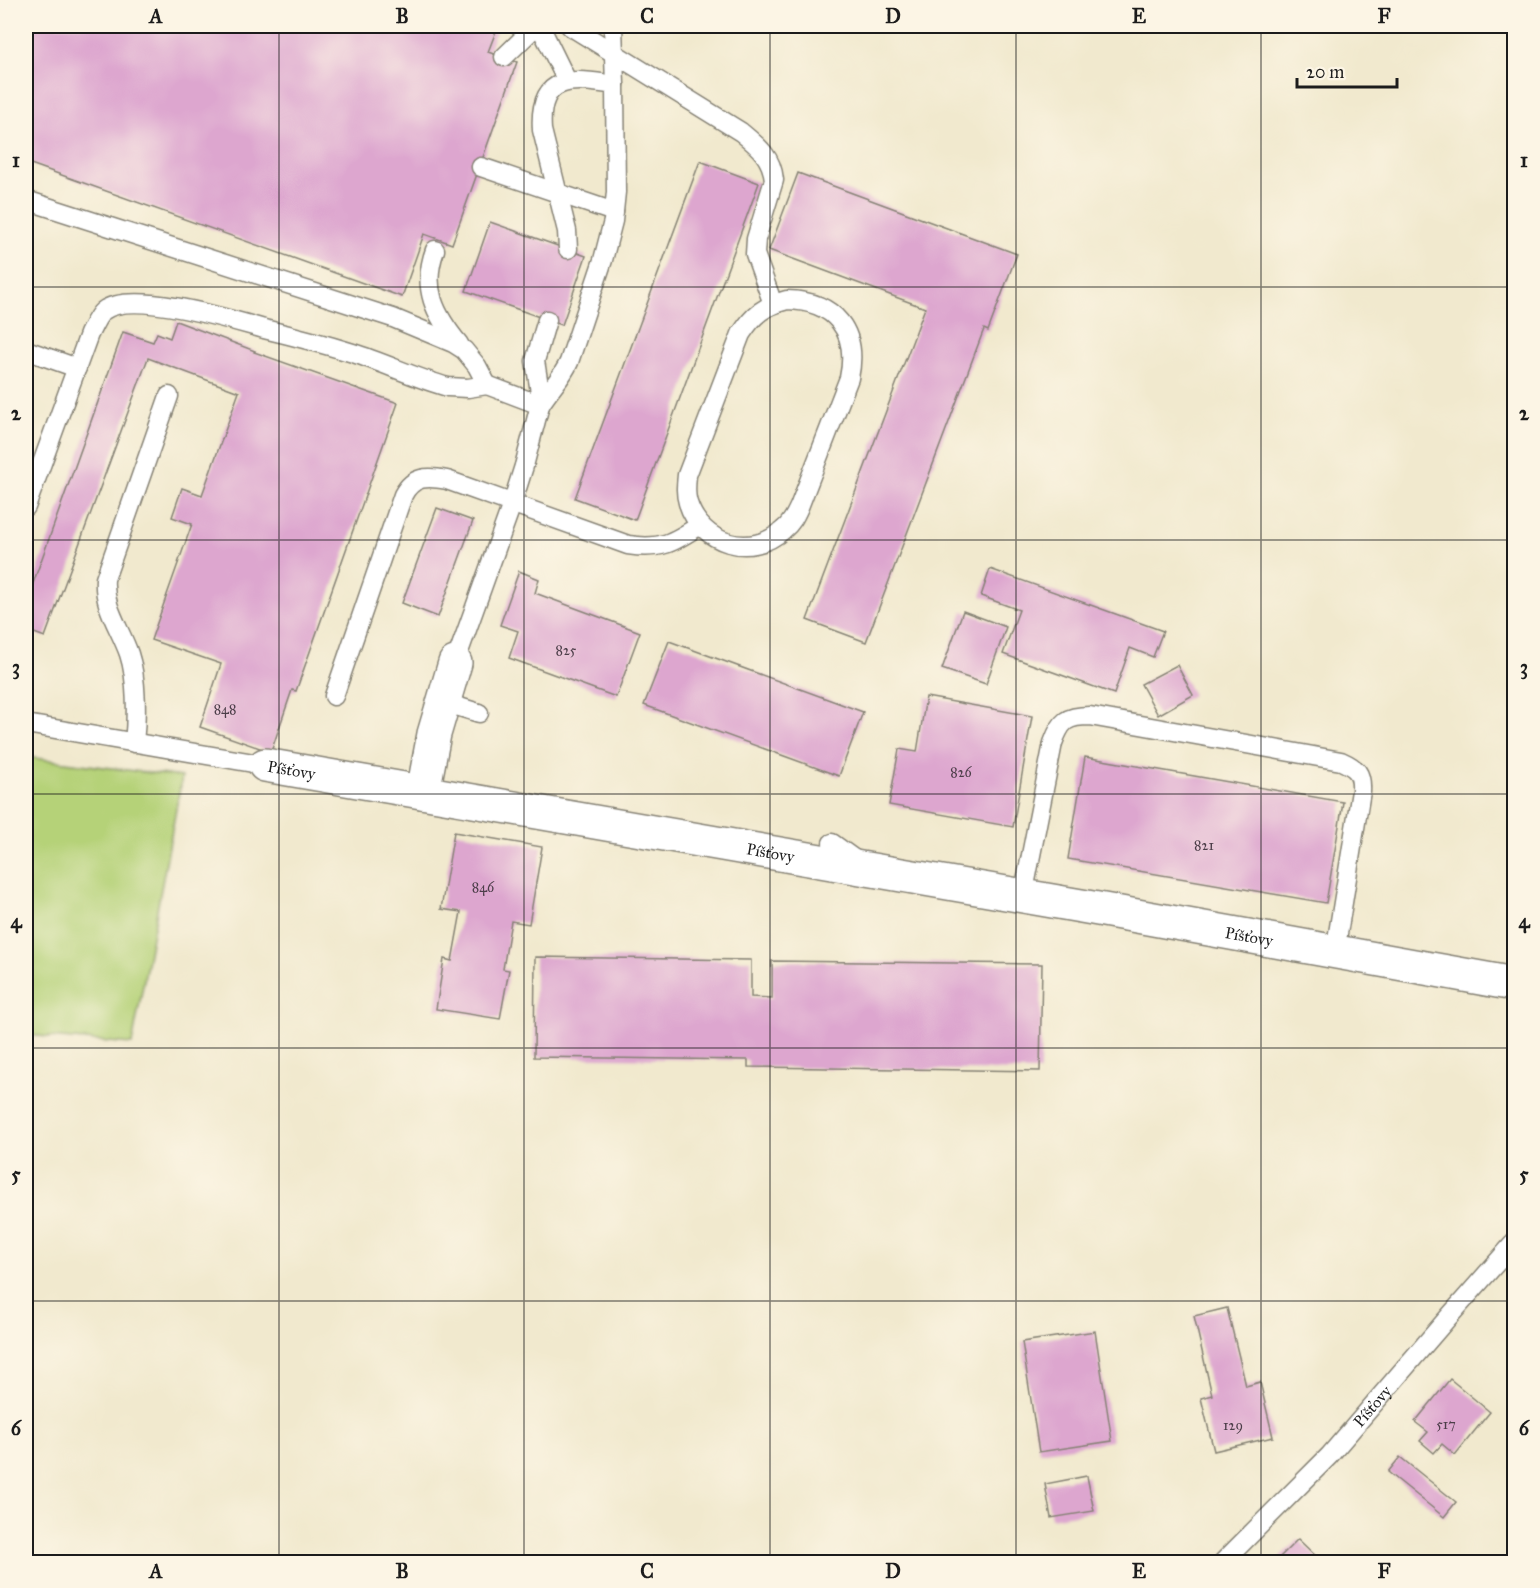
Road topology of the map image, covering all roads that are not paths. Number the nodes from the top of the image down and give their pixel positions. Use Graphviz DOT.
graph roads {
  1 [pos="538,26"];
  2 [pos="570,26"];
  3 [pos="613,26"];
  4 [pos="614,53"];
  5 [pos="504,57"];
  6 [pos="567,81"];
  7 [pos="615,85"];
  8 [pos="481,167"];
  9 [pos="557,193"];
  10 [pos="26,200"];
  11 [pos="614,212"];
  12 [pos="568,249"];
  13 [pos="435,250"];
  14 [pos="773,304"];
  15 [pos="547,320"];
  16 [pos="26,350"];
  17 [pos="464,350"];
  18 [pos="77,368"];
  19 [pos="487,385"];
  20 [pos="169,396"];
  21 [pos="540,405"];
  22 [pos="513,504"];
  23 [pos="26,507"];
  24 [pos="700,525"];
  25 [pos="455,663"];
  26 [pos="334,696"];
  27 [pos="443,702"];
  28 [pos="479,713"];
  29 [pos="26,724"];
  30 [pos="134,742"];
  31 [pos="265,765"];
  32 [pos="423,792"];
  33 [pos="832,843"];
  34 [pos="869,870"];
  35 [pos="1023,896"];
  36 [pos="1335,952"];
  37 [pos="1515,984"];
  38 [pos="1515,1243"];
  39 [pos="1223,1563"];
  1 -- 5 [label="lane"];
  1 -- 6 [label="lane"];
  2 -- 4 [label="lane"];
  3 -- 4 [label="lane"];
  4 -- 7 [label="lane"];
  4 -- 14 [label="lane"];
  6 -- 7 [label="lane"];
  6 -- 9 [label="lane"];
  7 -- 11 [label="lane"];
  8 -- 9 [label="lane"];
  9 -- 11 [label="lane"];
  9 -- 12 [label="lane"];
  10 -- 17 [label="lane"];
  11 -- 21 [label="lane"];
  13 -- 17 [label="lane"];
  14 -- 24 [label="lane"];
  14 -- 24 [label="lane"];
  15 -- 21 [label="lane"];
  16 -- 18 [label="lane"];
  17 -- 19 [label="lane"];
  18 -- 19 [label="lane"];
  18 -- 23 [label="lane"];
  19 -- 21 [label="lane"];
  20 -- 30 [label="lane"];
  21 -- 22 [label="lane"];
  22 -- 24 [label="lane"];
  22 -- 25 [label="lane"];
  22 -- 26 [label="lane"];
  25 -- 27 [label="street"];
  27 -- 28 [label="lane"];
  27 -- 32 [label="street"];
  29 -- 30 [label="lane, Píšťovy"];
  30 -- 31 [label="lane, Píšťovy"];
  31 -- 32 [label="street, Píšťovy"];
  32 -- 34 [label="street, Píšťovy"];
  33 -- 34 [label="lane"];
  34 -- 35 [label="street, Píšťovy"];
  35 -- 36 [label="street, Píšťovy"];
  35 -- 36 [label="lane"];
  36 -- 37 [label="street, Píšťovy"];
  38 -- 39 [label="lane, Píšťovy"];
}
